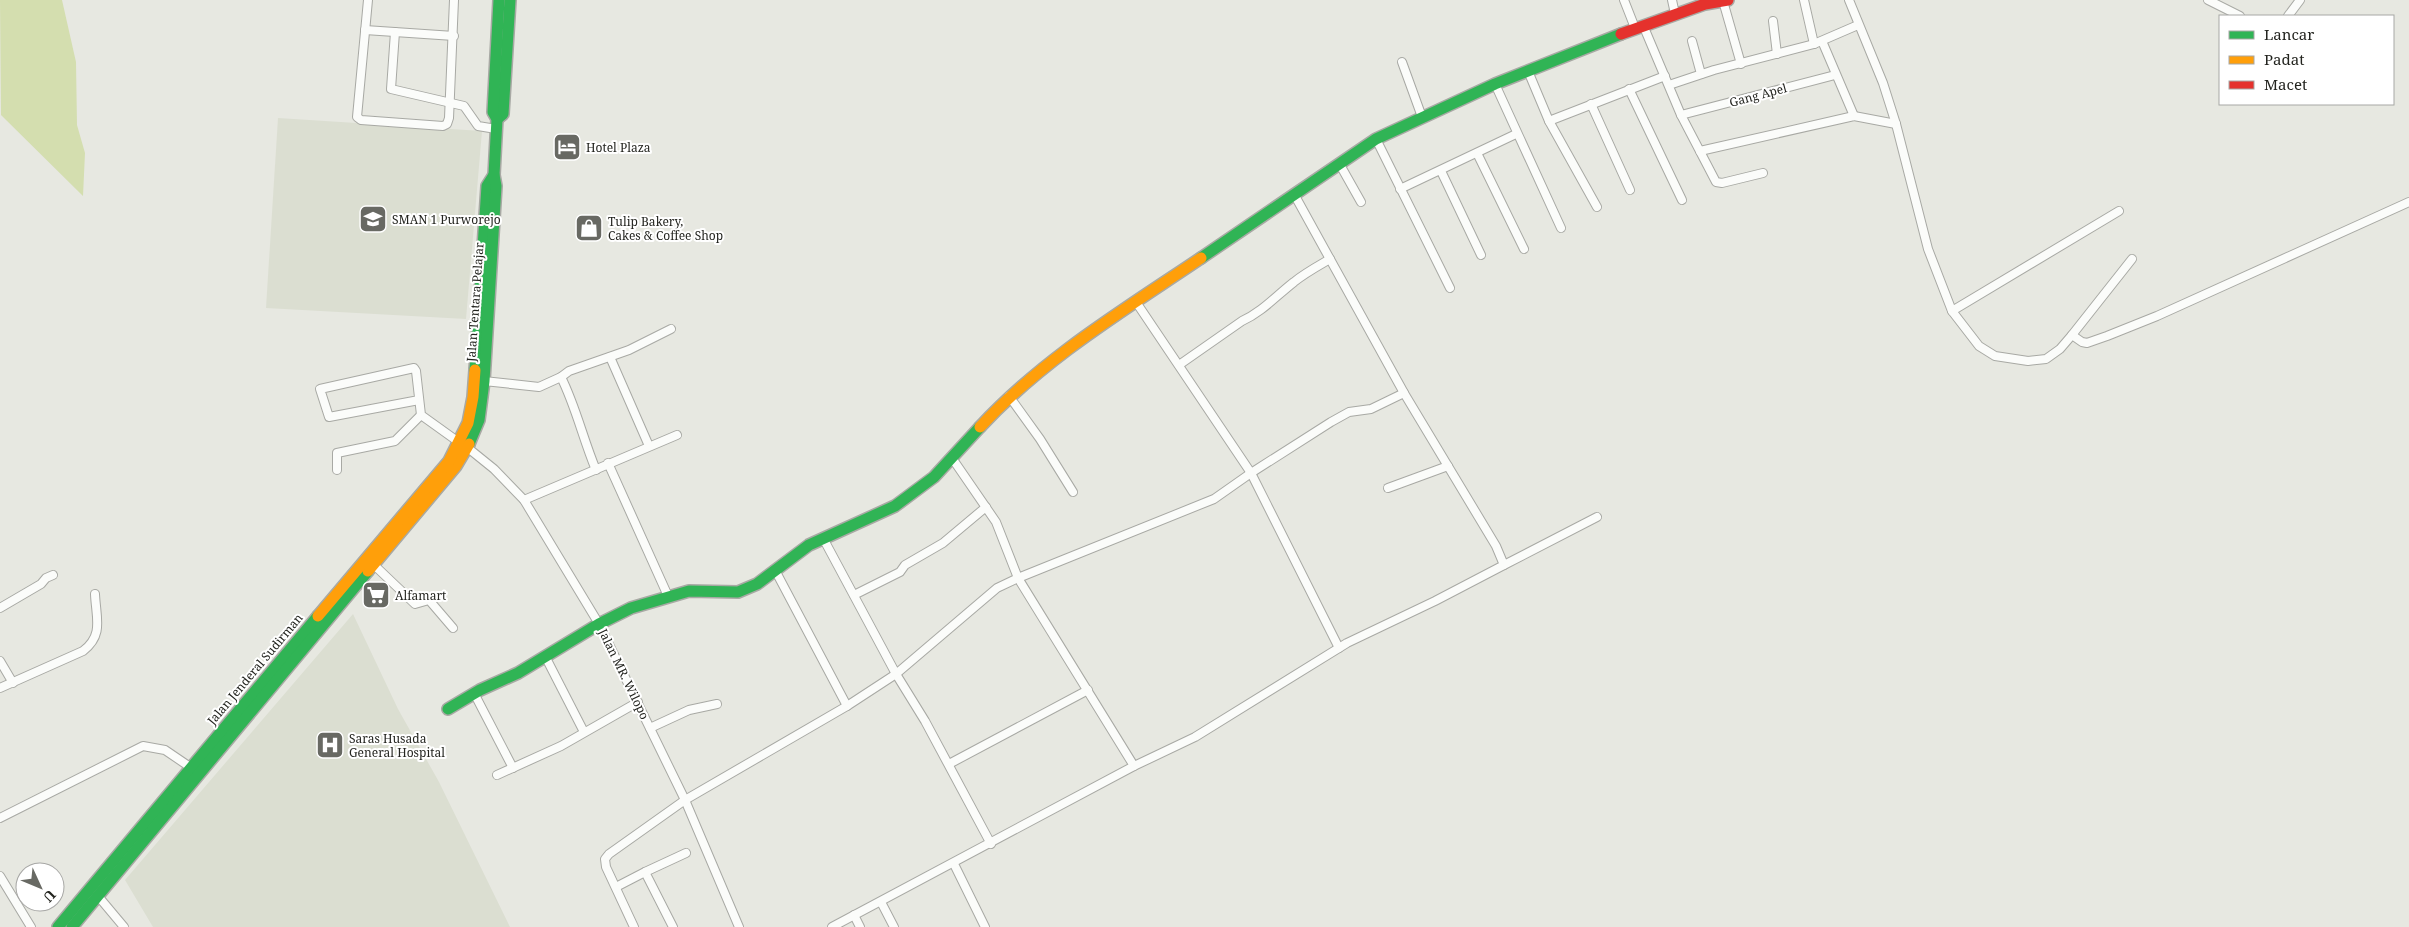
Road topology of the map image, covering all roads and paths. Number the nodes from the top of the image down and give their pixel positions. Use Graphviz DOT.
graph roads {
  1 [pos="368,0"];
  2 [pos="454,0"];
  3 [pos="499,0"];
  4 [pos="510,0"];
  5 [pos="1624,0"];
  6 [pos="1672,0"];
  7 [pos="1726,0"];
  8 [pos="1804,0"];
  9 [pos="1848,0"];
  10 [pos="2208,0"];
  11 [pos="2300,0"];
  12 [pos="1705,2"];
  13 [pos="1675,14"];
  14 [pos="2238,15"];
  15 [pos="2289,15"];
  16 [pos="1773,21"];
  17 [pos="1858,25"];
  18 [pos="1639,27"];
  19 [pos="365,30"];
  20 [pos="395,32"];
  21 [pos="454,36"];
  22 [pos="1692,41"];
  23 [pos="1822,41"];
  24 [pos="1814,44"];
  25 [pos="1777,54"];
  26 [pos="1402,62"];
  27 [pos="1741,64"];
  28 [pos="1528,71"];
  29 [pos="1701,74"];
  30 [pos="1836,75"];
  31 [pos="1664,76"];
  32 [pos="1495,84"];
  33 [pos="1669,84"];
  34 [pos="1629,89"];
  35 [pos="450,102"];
  36 [pos="1591,104"];
  37 [pos="1681,115"];
  38 [pos="1854,116"];
  39 [pos="1422,117"];
  40 [pos="1550,121"];
  41 [pos="496,124"];
  42 [pos="1896,124"];
  43 [pos="1516,134"];
  44 [pos="1376,139"];
  45 [pos="1700,151"];
  46 [pos="1477,153"];
  47 [pos="1339,163"];
  48 [pos="1441,170"];
  49 [pos="1763,173"];
  50 [pos="494,175"];
  51 [pos="1400,189"];
  52 [pos="1630,190"];
  53 [pos="1294,194"];
  54 [pos="1682,200"];
  55 [pos="1361,202"];
  56 [pos="2409,202"];
  57 [pos="1597,207"];
  58 [pos="2119,211"];
  59 [pos="1561,228"];
  60 [pos="1524,249"];
  61 [pos="1481,255"];
  62 [pos="1330,259"];
  63 [pos="2132,259"];
  64 [pos="1450,288"];
  65 [pos="1136,302"];
  66 [pos="1952,311"];
  67 [pos="671,329"];
  68 [pos="2072,335"];
  69 [pos="610,357"];
  70 [pos="1179,365"];
  71 [pos="561,377"];
  72 [pos="484,381"];
  73 [pos="1404,393"];
  74 [pos="1009,396"];
  75 [pos="419,400"];
  76 [pos="421,416"];
  77 [pos="473,428"];
  78 [pos="678,435"];
  79 [pos="464,446"];
  80 [pos="649,446"];
  81 [pos="952,458"];
  82 [pos="608,463"];
  83 [pos="1448,466"];
  84 [pos="337,470"];
  85 [pos="596,470"];
  86 [pos="1251,472"];
  87 [pos="1388,488"];
  88 [pos="1073,492"];
  89 [pos="524,500"];
  90 [pos="986,507"];
  91 [pos="1597,517"];
  92 [pos="823,538"];
  93 [pos="373,564"];
  94 [pos="1504,565"];
  95 [pos="775,570"];
  96 [pos="54,575"];
  97 [pos="1018,578"];
  98 [pos="96,594"];
  99 [pos="854,595"];
  100 [pos="668,596"];
  101 [pos="337,601"];
  102 [pos="0,608"];
  103 [pos="599,624"];
  104 [pos="453,628"];
  105 [pos="1339,648"];
  106 [pos="545,656"];
  107 [pos="0,660"];
  108 [pos="896,674"];
  109 [pos="13,682"];
  110 [pos="0,688"];
  111 [pos="1088,690"];
  112 [pos="474,693"];
  113 [pos="638,702"];
  114 [pos="717,704"];
  115 [pos="847,706"];
  116 [pos="246,707"];
  117 [pos="448,709"];
  118 [pos="650,728"];
  119 [pos="584,732"];
  120 [pos="949,764"];
  121 [pos="1134,766"];
  122 [pos="190,767"];
  123 [pos="513,768"];
  124 [pos="497,775"];
  125 [pos="685,800"];
  126 [pos="168,802"];
  127 [pos="0,818"];
  128 [pos="991,844"];
  129 [pos="686,853"];
  130 [pos="125,854"];
  131 [pos="954,864"];
  132 [pos="645,872"];
  133 [pos="0,876"];
  134 [pos="616,887"];
  135 [pos="98,896"];
  136 [pos="881,902"];
  137 [pos="854,915"];
  138 [pos="31,927"];
  139 [pos="58,927"];
  140 [pos="72,927"];
  141 [pos="124,927"];
  142 [pos="634,927"];
  143 [pos="673,927"];
  144 [pos="739,927"];
  145 [pos="832,927"];
  146 [pos="860,927"];
  147 [pos="894,927"];
  148 [pos="985,927"];
  1 -- 19 [label="street"];
  2 -- 21 [label="street"];
  3 -- 41 [label="main road, Jalan Tentara Pelajar"];
  4 -- 41 [label="main road, Jalan Tentara Pelajar"];
  5 -- 18 [label="street"];
  6 -- 13 [label="street"];
  7 -- 12 [label="main road"];
  7 -- 27 [label="street"];
  8 -- 24 [label="street"];
  9 -- 17 [label="street"];
  10 -- 14 [label="street"];
  11 -- 15 [label="street"];
  12 -- 13 [label="main road"];
  13 -- 18 [label="main road"];
  16 -- 25 [label="street"];
  17 -- 23 [label="street"];
  17 -- 42 [label="street"];
  18 -- 28 [label="main road"];
  18 -- 31 [label="street"];
  19 -- 20 [label="street"];
  19 -- 35 [label="street"];
  20 -- 21 [label="street"];
  20 -- 35 [label="street"];
  21 -- 35 [label="street"];
  22 -- 29 [label="street"];
  23 -- 24 [label="street"];
  23 -- 30 [label="street"];
  24 -- 25 [label="street"];
  25 -- 27 [label="street"];
  26 -- 39 [label="street"];
  27 -- 29 [label="street"];
  28 -- 32 [label="main road"];
  28 -- 40 [label="street"];
  29 -- 33 [label="street"];
  30 -- 37 [label="street, Gang Apel"];
  30 -- 38 [label="street"];
  31 -- 33 [label="street"];
  31 -- 34 [label="street"];
  32 -- 39 [label="main road"];
  32 -- 43 [label="street"];
  33 -- 37 [label="street"];
  34 -- 36 [label="street"];
  34 -- 54 [label="street"];
  35 -- 41 [label="street"];
  36 -- 40 [label="street"];
  36 -- 52 [label="street"];
  37 -- 45 [label="street"];
  38 -- 42 [label="street"];
  38 -- 45 [label="street"];
  39 -- 44 [label="main road"];
  40 -- 57 [label="street"];
  41 -- 50 [label="main road, Jalan Tentara Pelajar"];
  42 -- 66 [label="street"];
  43 -- 46 [label="street"];
  43 -- 59 [label="street"];
  44 -- 47 [label="main road"];
  44 -- 51 [label="street"];
  45 -- 49 [label="street"];
  46 -- 48 [label="street"];
  46 -- 60 [label="street"];
  47 -- 53 [label="main road"];
  47 -- 55 [label="street"];
  48 -- 51 [label="street"];
  48 -- 61 [label="street"];
  50 -- 72 [label="main road, Jalan Tentara Pelajar"];
  50 -- 77 [label="main road, Jalan Tentara Pelajar"];
  51 -- 64 [label="street"];
  53 -- 62 [label="street"];
  53 -- 65 [label="main road"];
  56 -- 68 [label="street"];
  58 -- 66 [label="street"];
  62 -- 70 [label="street"];
  62 -- 73 [label="street"];
  63 -- 68 [label="street"];
  65 -- 70 [label="street"];
  65 -- 74 [label="main road"];
  66 -- 68 [label="street"];
  67 -- 69 [label="street"];
  69 -- 71 [label="street"];
  69 -- 80 [label="street"];
  70 -- 86 [label="street"];
  71 -- 72 [label="street"];
  71 -- 85 [label="street"];
  72 -- 77 [label="main road, Jalan Tentara Pelajar"];
  73 -- 83 [label="street"];
  73 -- 86 [label="street"];
  74 -- 81 [label="main road"];
  74 -- 88 [label="street"];
  75 -- 75 [label="street"];
  75 -- 76 [label="street"];
  76 -- 79 [label="street, Jalan MR. Wilopo"];
  76 -- 84 [label="street"];
  77 -- 79 [label="main road, Jalan Jenderal Sudirman"];
  78 -- 80 [label="street"];
  79 -- 89 [label="street, Jalan MR. Wilopo"];
  79 -- 93 [label="main road, Jalan Jenderal Sudirman"];
  79 -- 101 [label="main road, Jalan Jenderal Sudirman"];
  80 -- 82 [label="street"];
  81 -- 90 [label="street"];
  81 -- 92 [label="main road"];
  82 -- 85 [label="street"];
  82 -- 100 [label="street"];
  83 -- 87 [label="street"];
  83 -- 94 [label="street"];
  85 -- 89 [label="street"];
  86 -- 97 [label="street"];
  86 -- 105 [label="street"];
  89 -- 103 [label="street, Jalan MR. Wilopo"];
  90 -- 97 [label="street"];
  90 -- 99 [label="street"];
  91 -- 94 [label="street"];
  92 -- 95 [label="main road"];
  92 -- 99 [label="street"];
  93 -- 101 [label="main road, Jalan Jenderal Sudirman"];
  93 -- 104 [label="street"];
  94 -- 105 [label="street"];
  95 -- 100 [label="main road"];
  95 -- 115 [label="street"];
  96 -- 102 [label="street"];
  97 -- 108 [label="street"];
  97 -- 111 [label="street"];
  98 -- 109 [label="street"];
  99 -- 108 [label="street"];
  100 -- 103 [label="main road"];
  101 -- 116 [label="main road, Jalan Jenderal Sudirman"];
  103 -- 106 [label="main road"];
  103 -- 113 [label="street, Jalan MR. Wilopo"];
  105 -- 121 [label="street"];
  106 -- 112 [label="main road"];
  106 -- 119 [label="street"];
  107 -- 109 [label="street"];
  108 -- 115 [label="street"];
  108 -- 120 [label="street"];
  109 -- 110 [label="street"];
  111 -- 120 [label="street"];
  111 -- 121 [label="street"];
  112 -- 117 [label="main road"];
  112 -- 123 [label="street"];
  113 -- 118 [label="street, Jalan MR. Wilopo"];
  113 -- 119 [label="street"];
  114 -- 118 [label="street"];
  115 -- 125 [label="street"];
  116 -- 122 [label="main road, Jalan Jenderal Sudirman"];
  116 -- 126 [label="main road, Jalan Jenderal Sudirman"];
  118 -- 125 [label="street, Jalan MR. Wilopo"];
  119 -- 123 [label="street"];
  120 -- 128 [label="street"];
  121 -- 128 [label="street"];
  122 -- 126 [label="main road, Jalan Jenderal Sudirman"];
  122 -- 127 [label="street"];
  123 -- 124 [label="street"];
  125 -- 134 [label="street"];
  125 -- 144 [label="street, Jalan MR. Wilopo"];
  126 -- 130 [label="main road, Jalan Jenderal Sudirman"];
  128 -- 131 [label="street"];
  129 -- 132 [label="street"];
  130 -- 135 [label="main road, Jalan Jenderal Sudirman"];
  130 -- 139 [label="main road, Jalan Jenderal Sudirman"];
  131 -- 136 [label="street"];
  131 -- 148 [label="street"];
  132 -- 134 [label="street"];
  132 -- 143 [label="street"];
  133 -- 138 [label="street"];
  134 -- 142 [label="street"];
  135 -- 140 [label="main road, Jalan Jenderal Sudirman"];
  135 -- 141 [label="street"];
  136 -- 137 [label="street"];
  136 -- 147 [label="street"];
  137 -- 145 [label="street"];
  137 -- 146 [label="street"];
}
